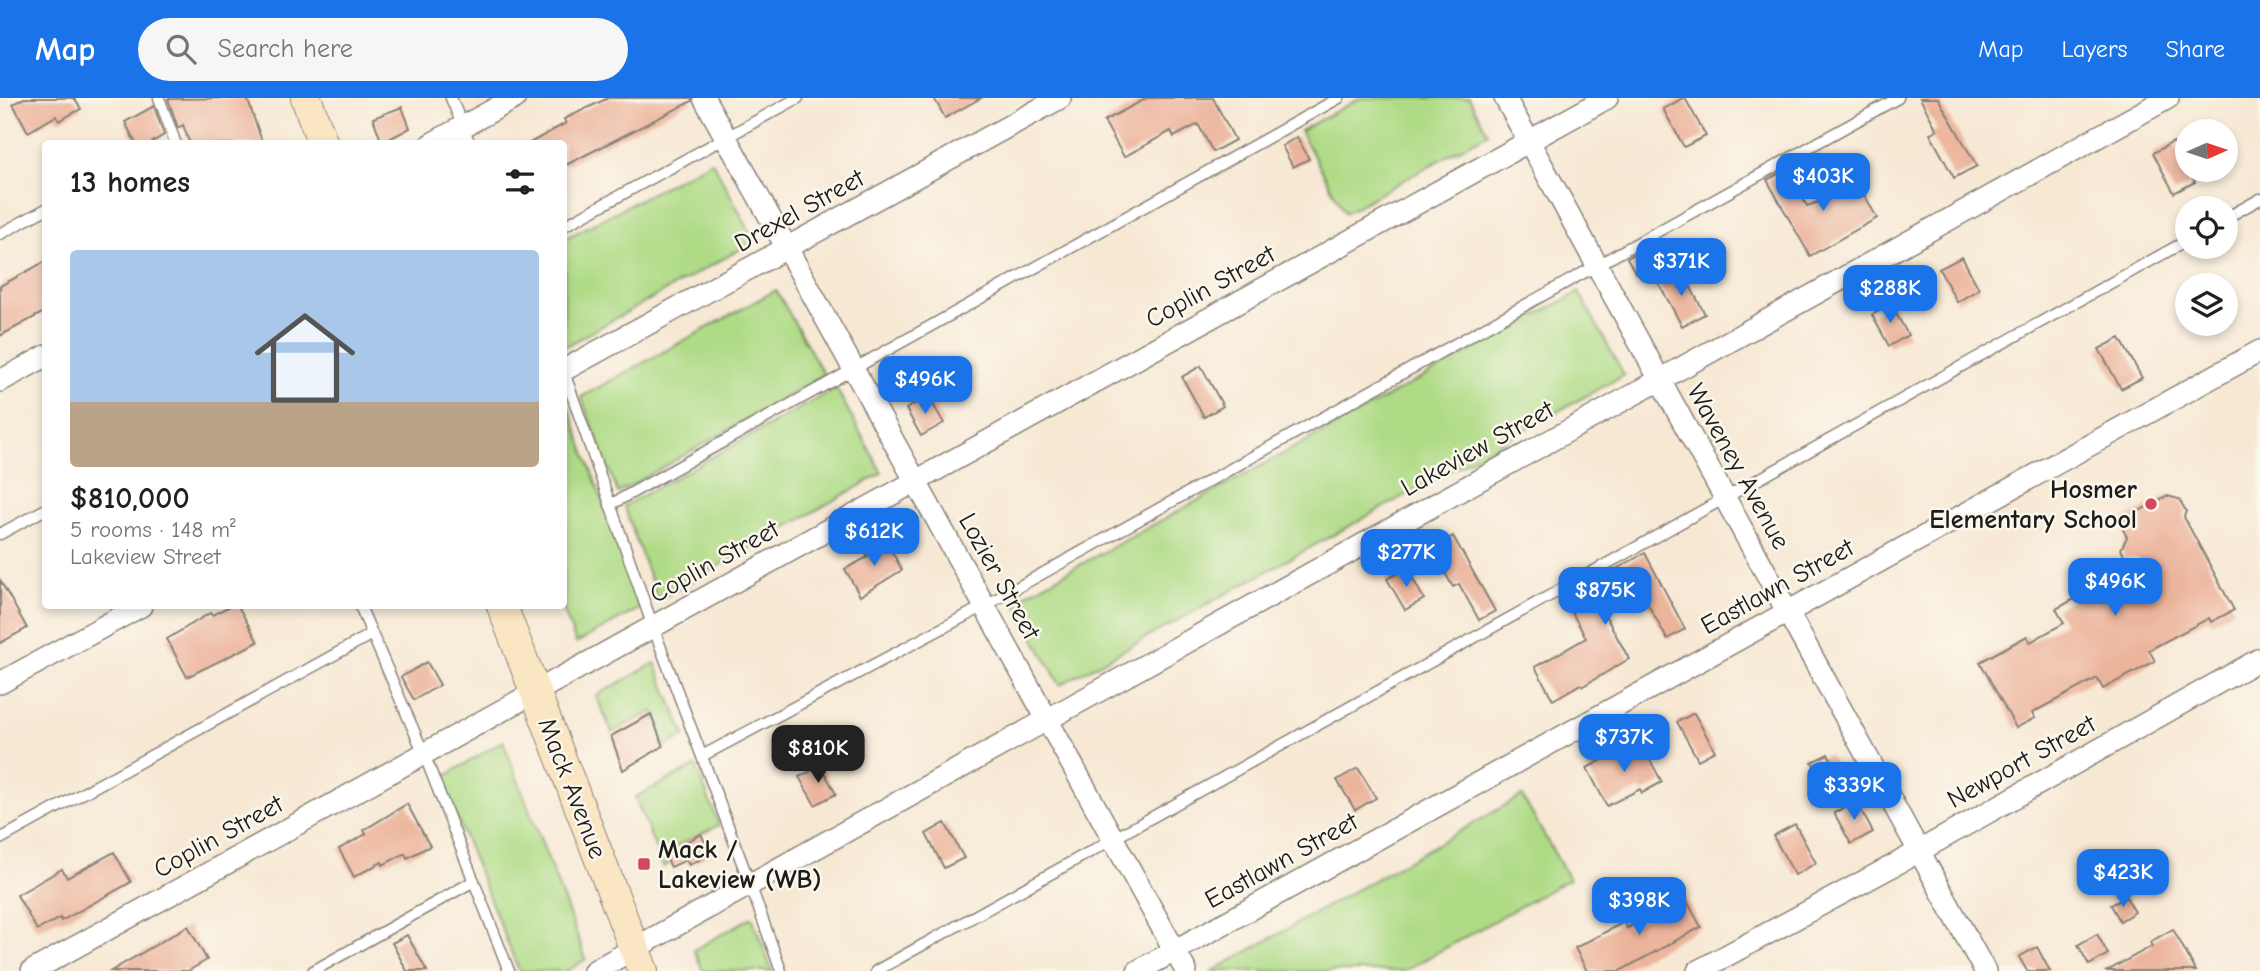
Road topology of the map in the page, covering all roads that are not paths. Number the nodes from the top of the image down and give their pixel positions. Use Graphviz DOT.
graph roads {
  1 [pos="159,98"];
  2 [pos="306,98"];
  3 [pos="451,98"];
  4 [pos="515,98"];
  5 [pos="704,98"];
  6 [pos="798,98"];
  7 [pos="1060,98"];
  8 [pos="1339,98"];
  9 [pos="1505,98"];
  10 [pos="1608,98"];
  11 [pos="1898,98"];
  12 [pos="2168,98"];
  13 [pos="466,135"];
  14 [pos="726,137"];
  15 [pos="173,140"];
  16 [pos="322,140"];
  17 [pos="447,140"];
  18 [pos="1528,142"];
  19 [pos="2260,199"];
  20 [pos="42,211"];
  21 [pos="2238,211"];
  22 [pos="567,224"];
  23 [pos="0,234"];
  24 [pos="2175,247"];
  25 [pos="787,248"];
  26 [pos="1597,267"];
  27 [pos="2260,351"];
  28 [pos="42,358"];
  29 [pos="567,369"];
  30 [pos="854,369"];
  31 [pos="1659,379"];
  32 [pos="567,380"];
  33 [pos="0,381"];
  34 [pos="916,482"];
  35 [pos="1725,499"];
  36 [pos="610,505"];
  37 [pos="42,511"];
  38 [pos="0,534"];
  39 [pos="984,606"];
  40 [pos="136,609"];
  41 [pos="360,609"];
  42 [pos="503,609"];
  43 [pos="1787,612"];
  44 [pos="653,627"];
  45 [pos="372,634"];
  46 [pos="2260,659"];
  47 [pos="0,683"];
  48 [pos="536,692"];
  49 [pos="1047,719"];
  50 [pos="424,754"];
  51 [pos="702,756"];
  52 [pos="0,839"];
  53 [pos="1113,839"];
  54 [pos="1918,851"];
  55 [pos="474,881"];
  56 [pos="751,884"];
  57 [pos="1175,951"];
  58 [pos="639,960"];
  59 [pos="1980,969"];
  60 [pos="32,971"];
  61 [pos="313,971"];
  62 [pos="509,971"];
  63 [pos="594,971"];
  64 [pos="781,971"];
  65 [pos="876,971"];
  66 [pos="1138,971"];
  67 [pos="1186,971"];
  68 [pos="1698,971"];
  1 -- 15 [label="lane"];
  2 -- 16 [label="main road"];
  3 -- 13 [label="lane"];
  4 -- 13 [label="street"];
  5 -- 14 [label="street, Lozier Street"];
  6 -- 14 [label="lane"];
  7 -- 25 [label="street, Drexel Street"];
  8 -- 30 [label="lane"];
  9 -- 18 [label="street, Waveney Avenue"];
  10 -- 18 [label="street, Coplin Street"];
  11 -- 26 [label="lane"];
  12 -- 31 [label="street, Lakeview Street"];
  13 -- 17 [label="street"];
  14 -- 22 [label="lane"];
  14 -- 25 [label="street, Lozier Street"];
  18 -- 26 [label="street, Waveney Avenue"];
  18 -- 34 [label="street, Coplin Street"];
  19 -- 21 [label="lane"];
  20 -- 23 [label="lane"];
  24 -- 35 [label="lane"];
  25 -- 29 [label="street, Drexel Street"];
  25 -- 30 [label="street, Lozier Street"];
  26 -- 31 [label="street, Waveney Avenue"];
  26 -- 39 [label="lane"];
  27 -- 43 [label="street, Eastlawn Street"];
  28 -- 33 [label="street"];
  30 -- 34 [label="street, Lozier Street"];
  30 -- 36 [label="lane"];
  31 -- 35 [label="street, Waveney Avenue"];
  31 -- 49 [label="street, Lakeview Street"];
  32 -- 36 [label="lane"];
  34 -- 39 [label="street, Lozier Street"];
  34 -- 44 [label="street, Coplin Street"];
  35 -- 43 [label="street, Waveney Avenue"];
  35 -- 53 [label="lane"];
  36 -- 44 [label="lane"];
  37 -- 38 [label="lane"];
  39 -- 49 [label="street, Lozier Street"];
  39 -- 51 [label="lane"];
  40 -- 47 [label="street"];
  41 -- 45 [label="lane"];
  42 -- 48 [label="main road, Mack Avenue"];
  43 -- 54 [label="street, Waveney Avenue"];
  43 -- 57 [label="street, Eastlawn Street"];
  44 -- 48 [label="street, Coplin Street"];
  44 -- 51 [label="lane"];
  45 -- 50 [label="lane"];
  45 -- 52 [label="lane"];
  46 -- 54 [label="street, Newport Street"];
  48 -- 50 [label="street, Coplin Street"];
  48 -- 58 [label="main road, Mack Avenue"];
  49 -- 53 [label="street, Lozier Street"];
  49 -- 56 [label="street, Lakeview Street"];
  50 -- 55 [label="lane"];
  50 -- 60 [label="street, Coplin Street"];
  51 -- 56 [label="lane"];
  53 -- 57 [label="street, Lozier Street"];
  53 -- 65 [label="lane"];
  54 -- 59 [label="street, Waveney Avenue"];
  54 -- 68 [label="street, Newport Street"];
  55 -- 61 [label="lane"];
  55 -- 62 [label="lane"];
  56 -- 58 [label="street, Lakeview Street"];
  56 -- 64 [label="lane"];
  57 -- 66 [label="street, Eastlawn Street"];
  57 -- 67 [label="street, Lozier Street"];
  58 -- 63 [label="street, Lakeview Street"];
}
